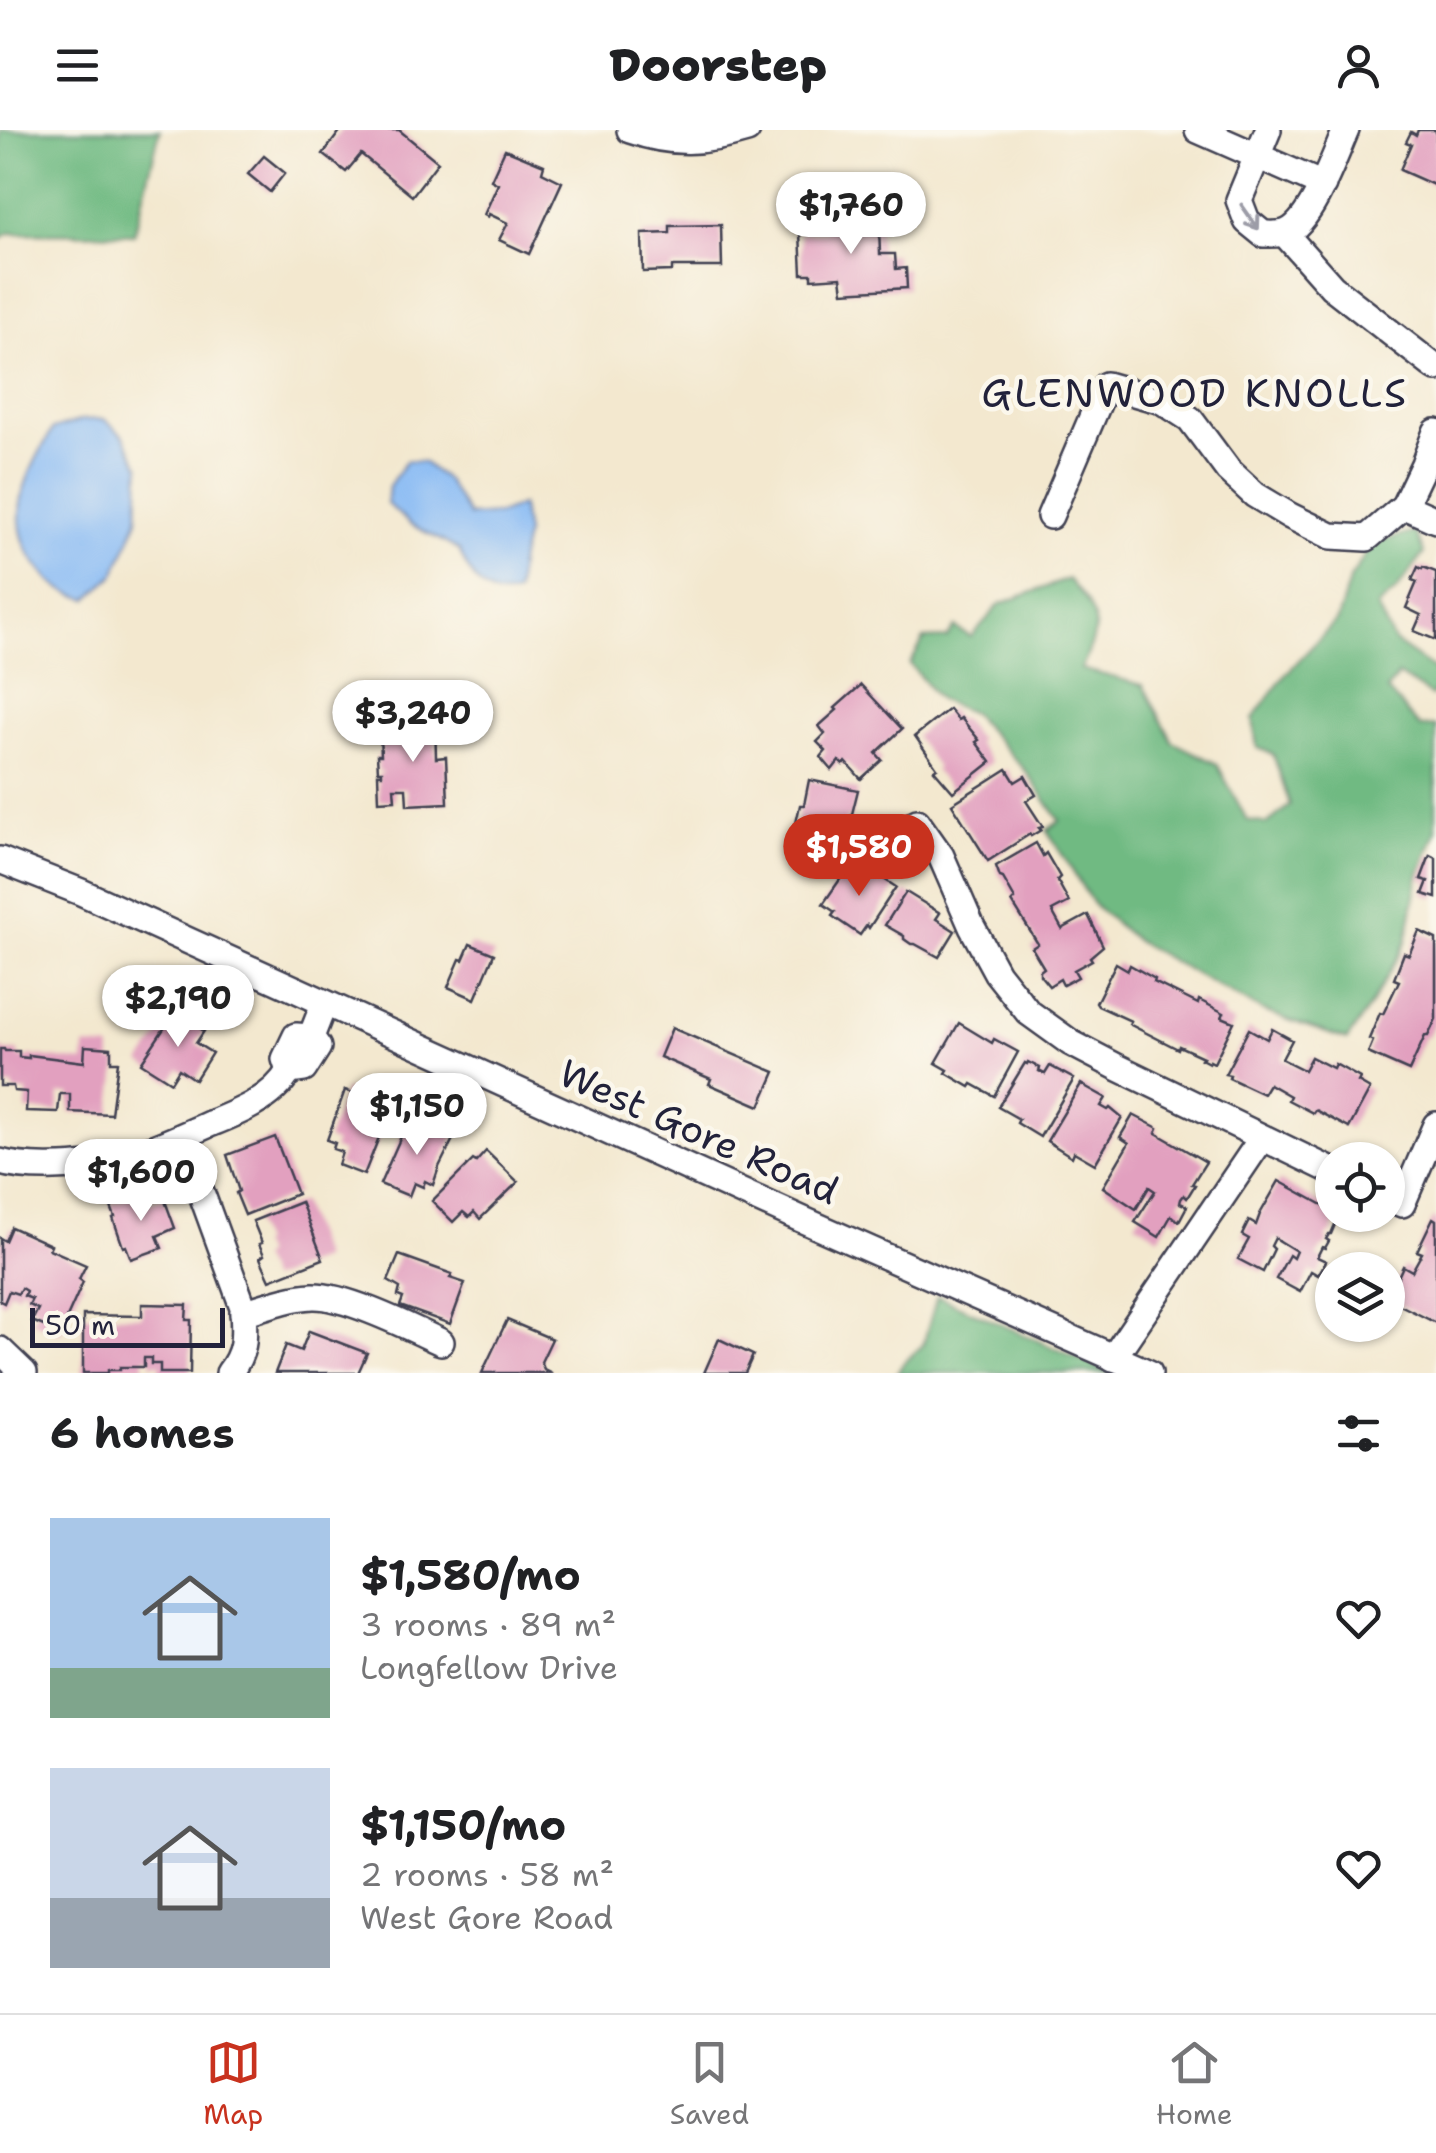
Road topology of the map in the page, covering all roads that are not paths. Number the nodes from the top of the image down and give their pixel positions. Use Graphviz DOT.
graph roads {
  1 [pos="630,130"];
  2 [pos="746,130"];
  3 [pos="1198,130"];
  4 [pos="1268,130"];
  5 [pos="1346,130"];
  6 [pos="1257,156"];
  7 [pos="1323,185"];
  8 [pos="1285,234"];
  9 [pos="1436,368"];
  10 [pos="1436,432"];
  11 [pos="1404,506"];
  12 [pos="1050,516"];
  13 [pos="1436,520"];
  14 [pos="917,822"];
  15 [pos="0,860"];
  16 [pos="324,1004"];
  17 [pos="1436,1126"];
  18 [pos="181,1136"];
  19 [pos="1262,1138"];
  20 [pos="0,1162"];
  21 [pos="1315,1163"];
  22 [pos="1405,1183"];
  23 [pos="243,1313"];
  24 [pos="441,1342"];
  25 [pos="0,1350"];
  26 [pos="1112,1358"];
  27 [pos="24,1373"];
  28 [pos="229,1373"];
  29 [pos="1148,1373"];
  1 -- 2 [label="street"];
  3 -- 6 [label="street"];
  4 -- 6 [label="street"];
  5 -- 7 [label="street"];
  6 -- 7 [label="street"];
  6 -- 8 [label="street, one-way"];
  7 -- 8 [label="street"];
  8 -- 9 [label="street"];
  10 -- 11 [label="street"];
  11 -- 12 [label="street"];
  11 -- 13 [label="street"];
  14 -- 19 [label="street"];
  15 -- 16 [label="street, West Gore Road"];
  16 -- 18 [label="street"];
  16 -- 26 [label="street, West Gore Road"];
  17 -- 22 [label="street"];
  18 -- 20 [label="street"];
  18 -- 23 [label="street"];
  19 -- 21 [label="street"];
  19 -- 26 [label="street"];
  23 -- 24 [label="street"];
  23 -- 28 [label="street"];
  25 -- 27 [label="street"];
  26 -- 29 [label="street, West Gore Road"];
}
